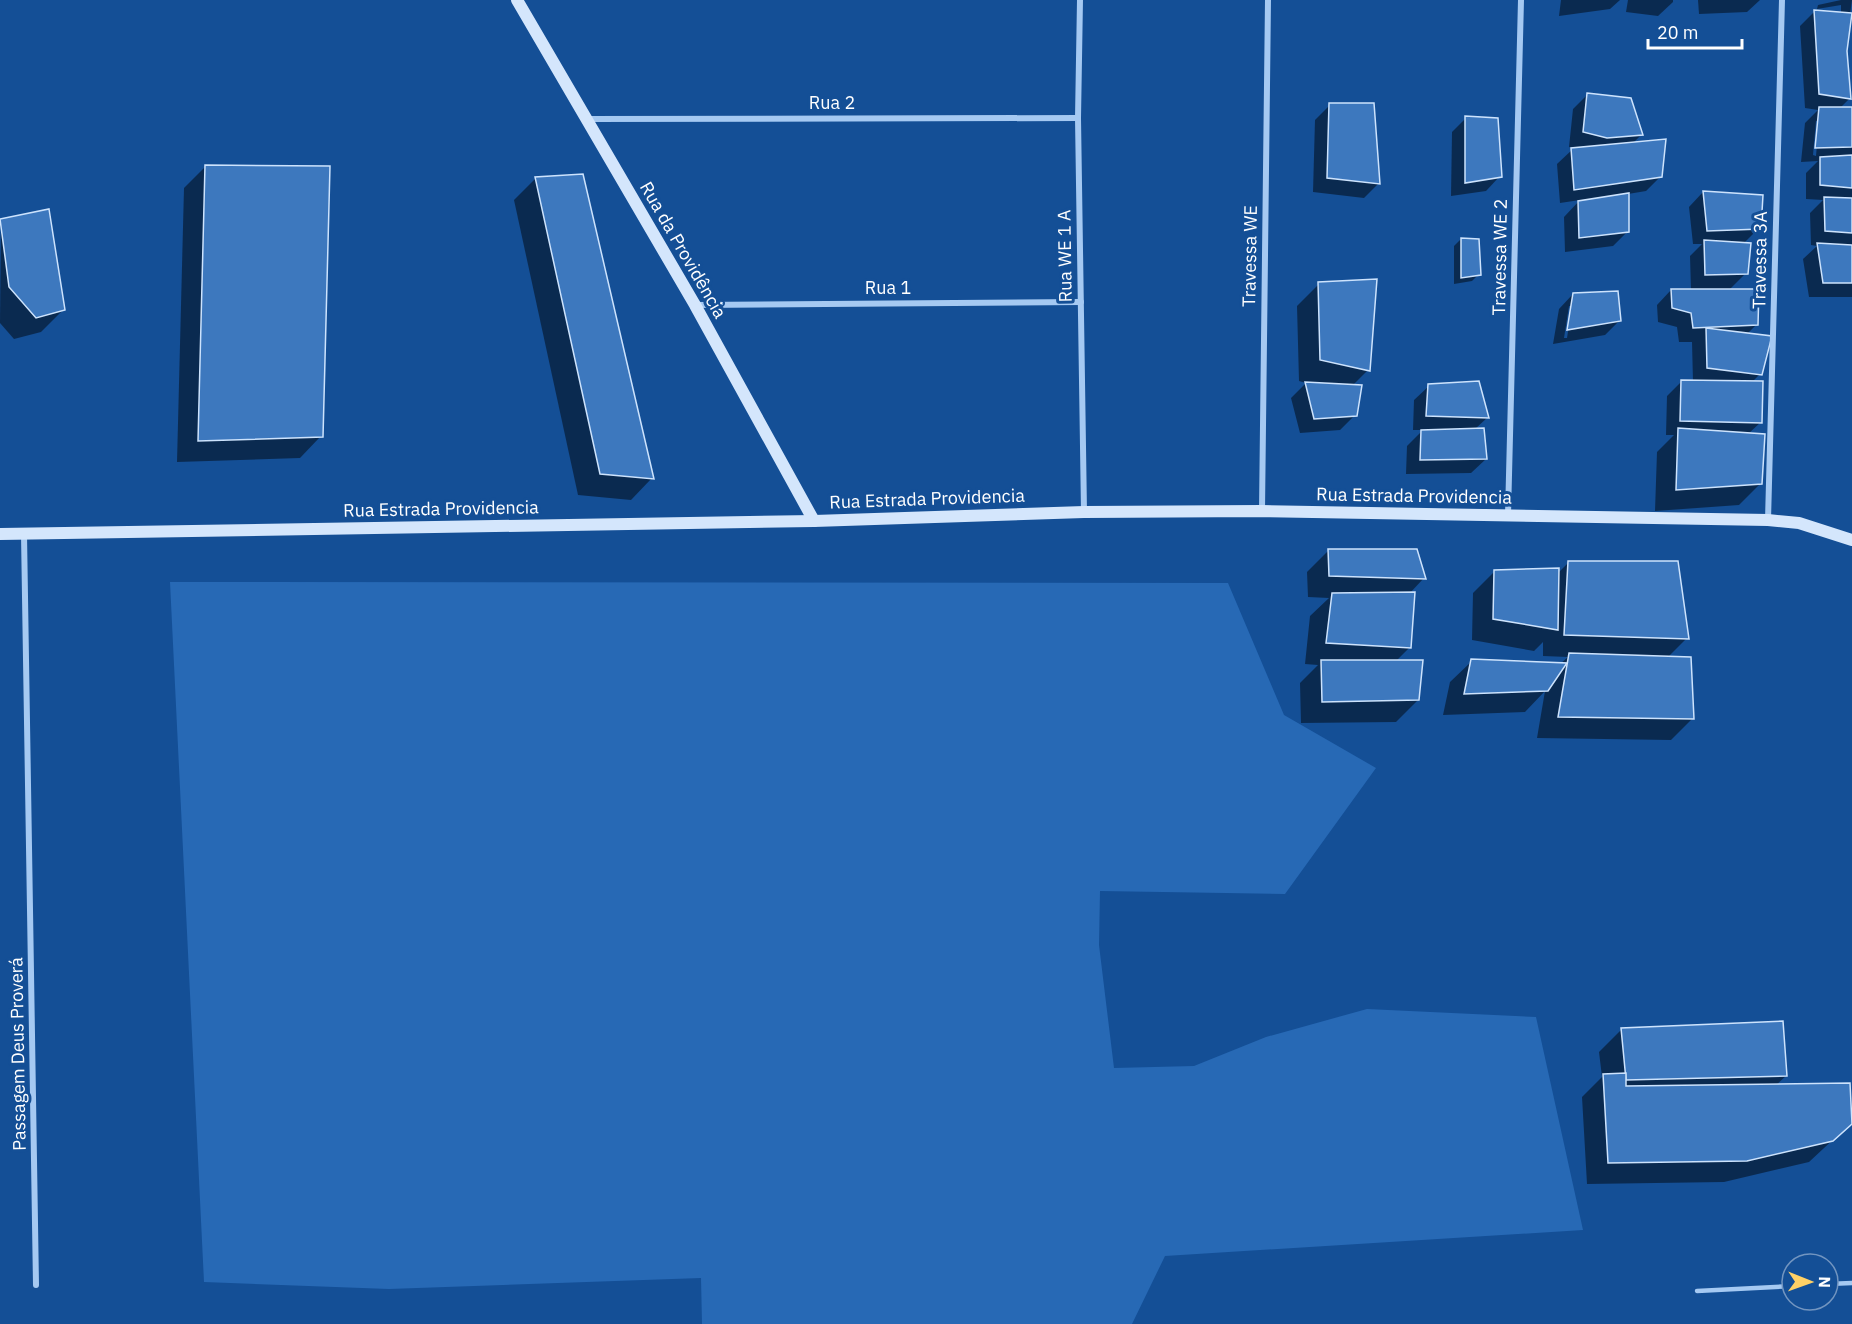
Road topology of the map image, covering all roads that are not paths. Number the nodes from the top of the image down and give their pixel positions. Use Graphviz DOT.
graph roads {
  1 [pos="517,0"];
  2 [pos="1080,0"];
  3 [pos="1268,0"];
  4 [pos="1521,0"];
  5 [pos="1782,0"];
  6 [pos="1078,118"];
  7 [pos="586,119"];
  8 [pos="1081,302"];
  9 [pos="695,305"];
  10 [pos="1262,511"];
  11 [pos="1084,512"];
  12 [pos="1508,515"];
  13 [pos="1768,520"];
  14 [pos="814,521"];
  15 [pos="0,534"];
  16 [pos="24,534"];
  17 [pos="1852,540"];
  18 [pos="36,1285"];
  19 [pos="1780,1287"];
  20 [pos="1697,1291"];
  1 -- 7 [label="main road, Rua da Providência"];
  2 -- 6 [label="street, Rua WE 1 A"];
  3 -- 10 [label="street, Travessa WE"];
  4 -- 12 [label="street, Travessa WE 2"];
  5 -- 13 [label="street, Travessa 3A"];
  6 -- 7 [label="street, Rua 2"];
  6 -- 8 [label="street, Rua WE 1 A"];
  7 -- 9 [label="main road, Rua da Providência"];
  8 -- 9 [label="street, Rua 1"];
  8 -- 11 [label="street, Rua WE 1 A"];
  9 -- 14 [label="main road, Rua da Providência"];
  10 -- 11 [label="main road, Rua Estrada Providencia"];
  10 -- 12 [label="main road, Rua Estrada Providencia"];
  11 -- 14 [label="main road, Rua Estrada Providencia"];
  12 -- 13 [label="main road, Rua Estrada Providencia"];
  13 -- 17 [label="main road, Rua Estrada Providencia"];
  14 -- 16 [label="main road, Rua Estrada Providencia"];
  15 -- 16 [label="main road, Rua Estrada Providencia"];
  16 -- 18 [label="street, Passagem Deus Proverá"];
  19 -- 20 [label="lane"];
}
